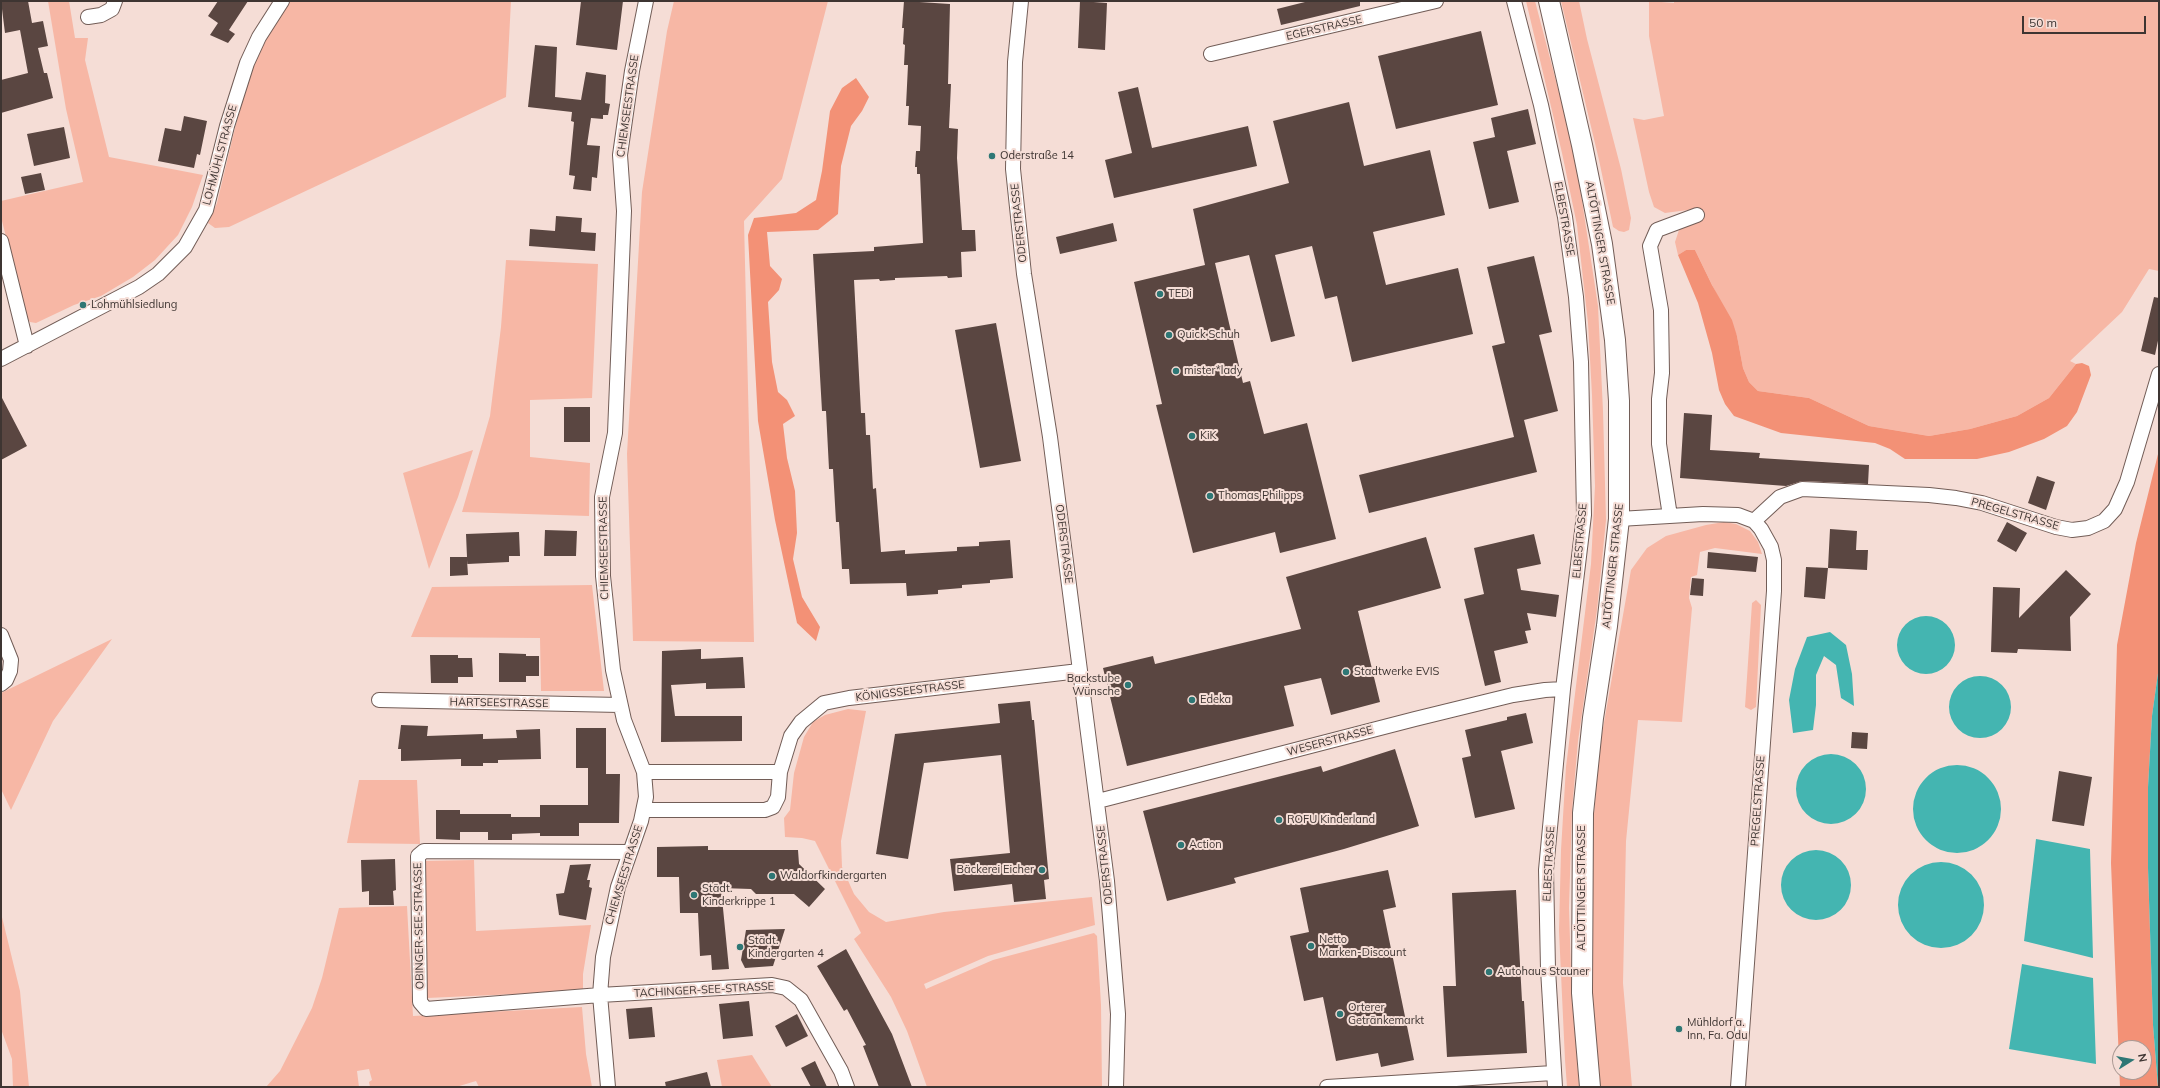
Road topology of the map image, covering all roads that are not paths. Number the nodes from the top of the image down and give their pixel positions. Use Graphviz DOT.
graph roads {
  1 [pos="115,1"];
  2 [pos="282,1"];
  3 [pos="646,1"];
  4 [pos="1021,1"];
  5 [pos="1436,1"];
  6 [pos="1514,1"];
  7 [pos="1549,1"];
  8 [pos="88,17"];
  9 [pos="1211,54"];
  10 [pos="1697,215"];
  11 [pos="1,241"];
  12 [pos="27,346"];
  13 [pos="1,359"];
  14 [pos="2159,374"];
  15 [pos="1670,516"];
  16 [pos="1619,519"];
  17 [pos="1754,522"];
  18 [pos="1,634"];
  19 [pos="1080,671"];
  20 [pos="1,684"];
  21 [pos="1564,689"];
  22 [pos="379,700"];
  23 [pos="620,705"];
  24 [pos="644,772"];
  25 [pos="780,772"];
  26 [pos="1098,801"];
  27 [pos="644,810"];
  28 [pos="630,852"];
  29 [pos="600,995"];
  30 [pos="1553,1072"];
  31 [pos="608,1087"];
  32 [pos="847,1087"];
  33 [pos="1116,1087"];
  34 [pos="1327,1087"];
  35 [pos="1555,1087"];
  36 [pos="1590,1087"];
  37 [pos="1738,1087"];
  1 -- 8 [label="street"];
  2 -- 12 [label="street, LOHMÜHLSTRASSE"];
  3 -- 23 [label="street, CHIEMSEESTRASSE"];
  4 -- 19 [label="street, ODERSTRASSE"];
  5 -- 9 [label="street, EGERSTRASSE"];
  6 -- 21 [label="street, ELBESTRASSE"];
  7 -- 16 [label="main road, ALTÖTTINGER STRASSE"];
  10 -- 15 [label="street"];
  11 -- 12 [label="street"];
  12 -- 13 [label="street"];
  14 -- 17 [label="street, PREGELSTRASSE"];
  15 -- 16 [label="street"];
  15 -- 17 [label="street"];
  16 -- 36 [label="main road, ALTÖTTINGER STRASSE"];
  17 -- 37 [label="street, PREGELSTRASSE"];
  18 -- 20 [label="street"];
  19 -- 25 [label="street, KÖNIGSSEESTRASSE"];
  19 -- 26 [label="street, ODERSTRASSE"];
  21 -- 26 [label="street, WESERSTRASSE"];
  21 -- 30 [label="street, ELBESTRASSE"];
  22 -- 23 [label="street, HARTSEESTRASSE"];
  23 -- 24 [label="street, CHIEMSEESTRASSE"];
  24 -- 25 [label="street"];
  24 -- 27 [label="street, CHIEMSEESTRASSE"];
  25 -- 27 [label="street, KÖNIGSSEESTRASSE"];
  26 -- 33 [label="street, ODERSTRASSE"];
  27 -- 28 [label="street, CHIEMSEESTRASSE"];
  28 -- 29 [label="street, CHIEMSEESTRASSE"];
  28 -- 29 [label="street, OBINGER-SEE-STRASSE"];
  29 -- 31 [label="street, CHIEMSEESTRASSE"];
  29 -- 32 [label="street, TACHINGER-SEE-STRASSE"];
  30 -- 34 [label="street"];
  30 -- 35 [label="street, ELBESTRASSE"];
}
